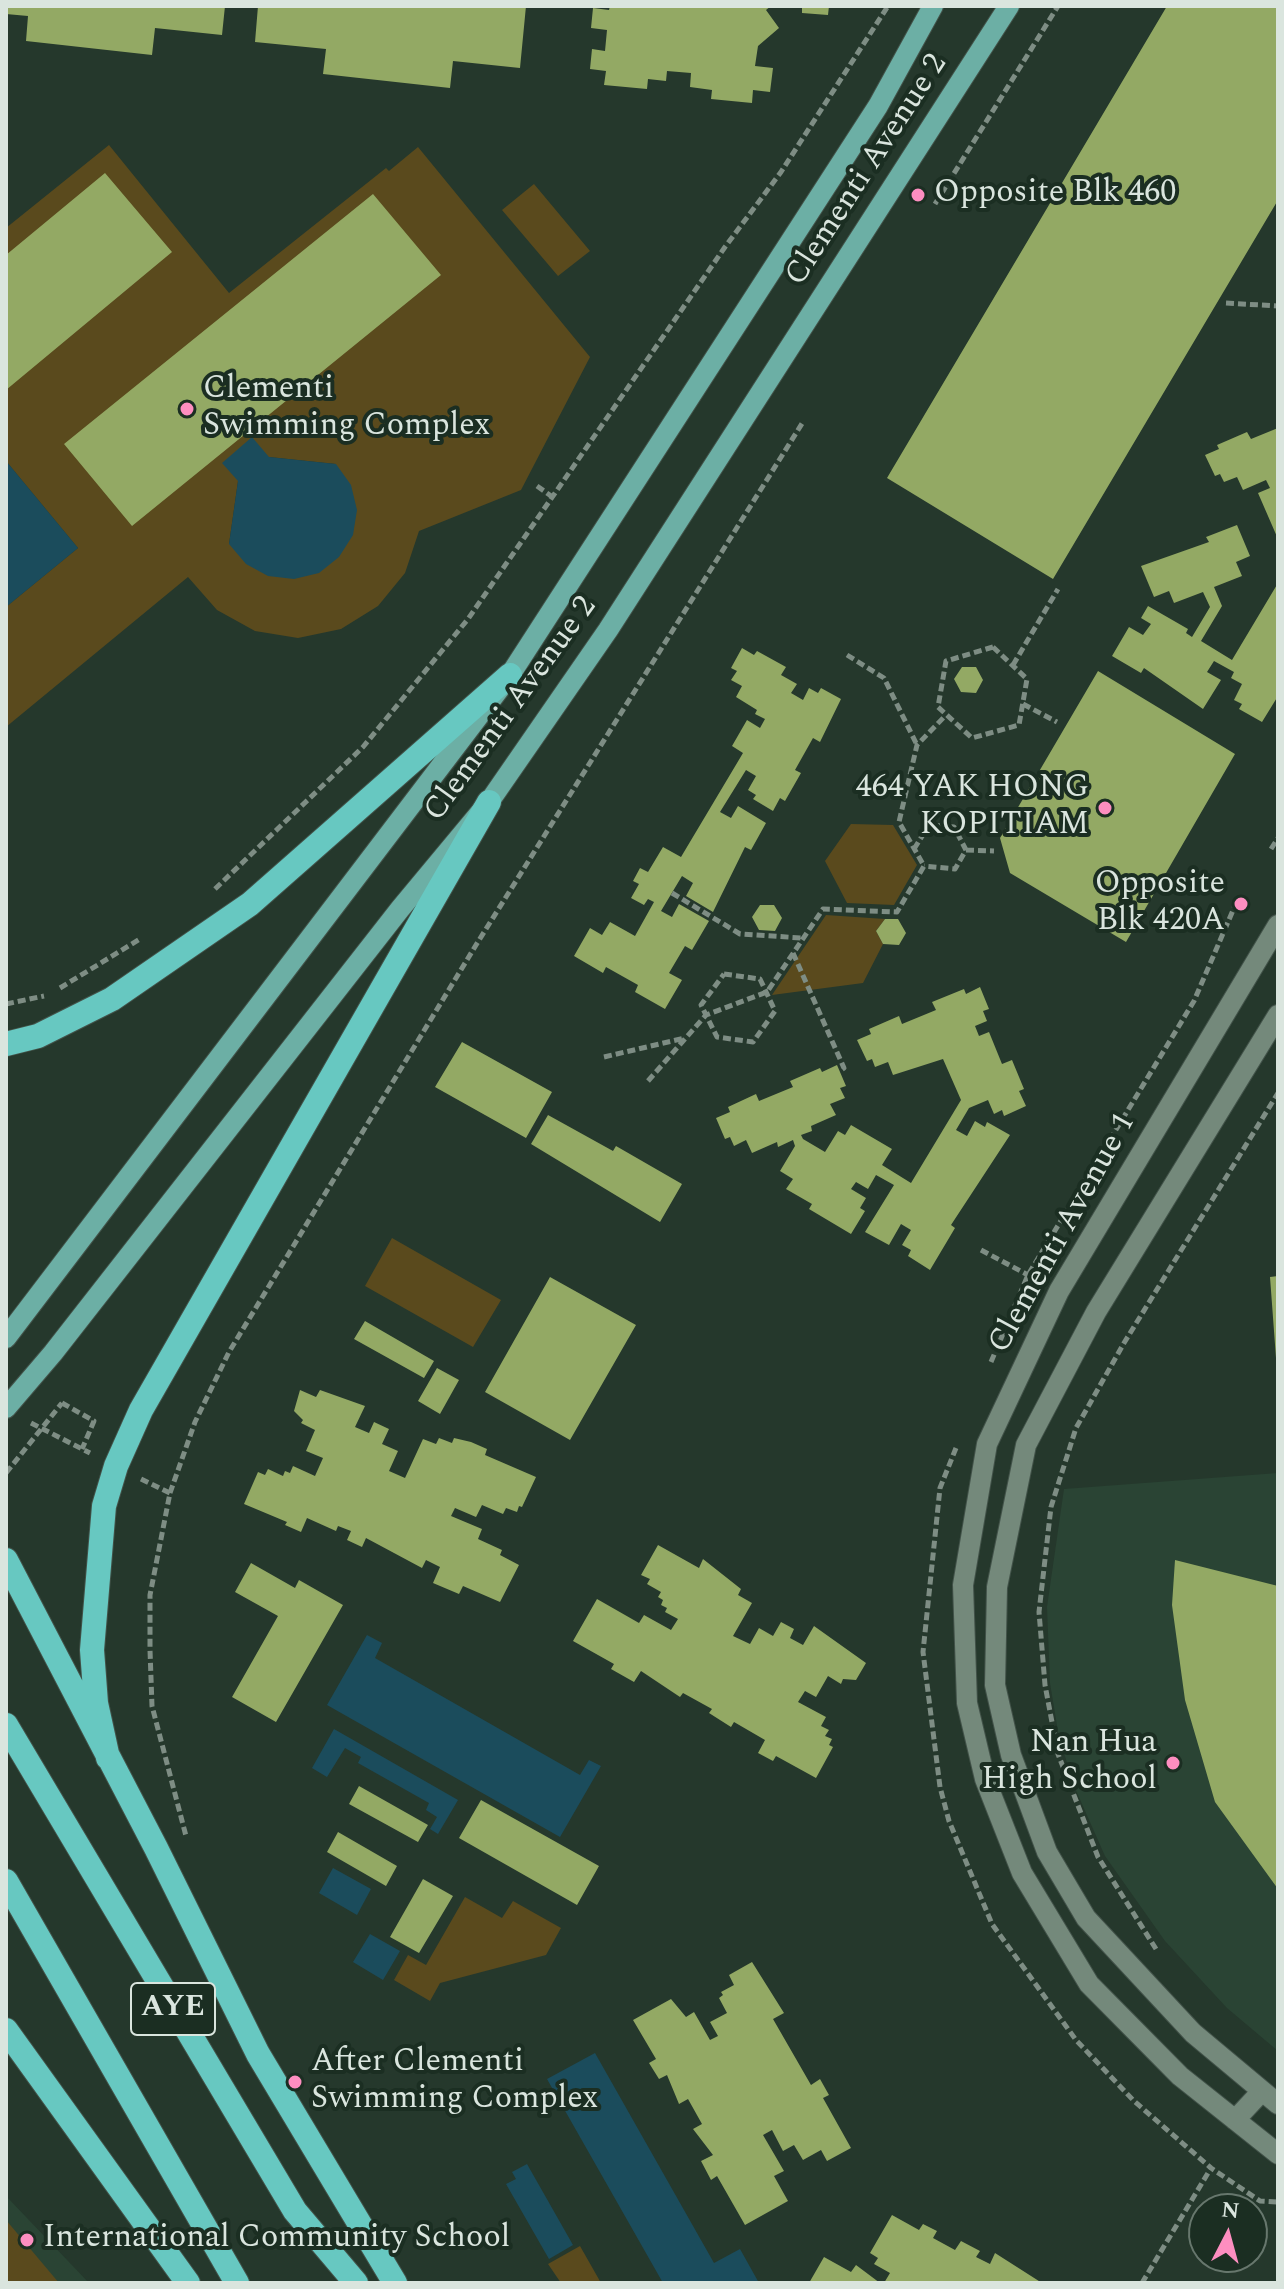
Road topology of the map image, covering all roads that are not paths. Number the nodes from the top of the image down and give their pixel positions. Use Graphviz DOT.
graph roads {
  1 [pos="933,6"];
  2 [pos="1009,6"];
  3 [pos="510,675"];
  4 [pos="489,802"];
  5 [pos="1278,925"];
  6 [pos="1278,1015"];
  7 [pos="6,1044"];
  8 [pos="11,1332"];
  9 [pos="12,1412"];
  10 [pos="6,1560"];
  11 [pos="6,1725"];
  12 [pos="108,1758"];
  13 [pos="6,1881"];
  14 [pos="6,2030"];
  15 [pos="1270,2098"];
  16 [pos="1235,2120"];
  17 [pos="1278,2154"];
  18 [pos="188,2283"];
  19 [pos="237,2283"];
  20 [pos="356,2283"];
  21 [pos="395,2283"];
  1 -- 3 [label="main road, Clementi Avenue 2"];
  2 -- 4 [label="main road, Clementi Avenue 2"];
  3 -- 7 [label="highway"];
  3 -- 8 [label="main road, Clementi Avenue 2"];
  4 -- 9 [label="main road, Clementi Avenue 2"];
  4 -- 12 [label="highway"];
  5 -- 16 [label="street, Clementi Avenue 1"];
  6 -- 15 [label="street, Clementi Avenue 1"];
  10 -- 12 [label="highway"];
  11 -- 20 [label="highway, AYE"];
  12 -- 21 [label="highway"];
  13 -- 19 [label="highway, AYE"];
  14 -- 18 [label="highway"];
  15 -- 16 [label="street"];
  16 -- 17 [label="street, Clementi Avenue 1"];
}
